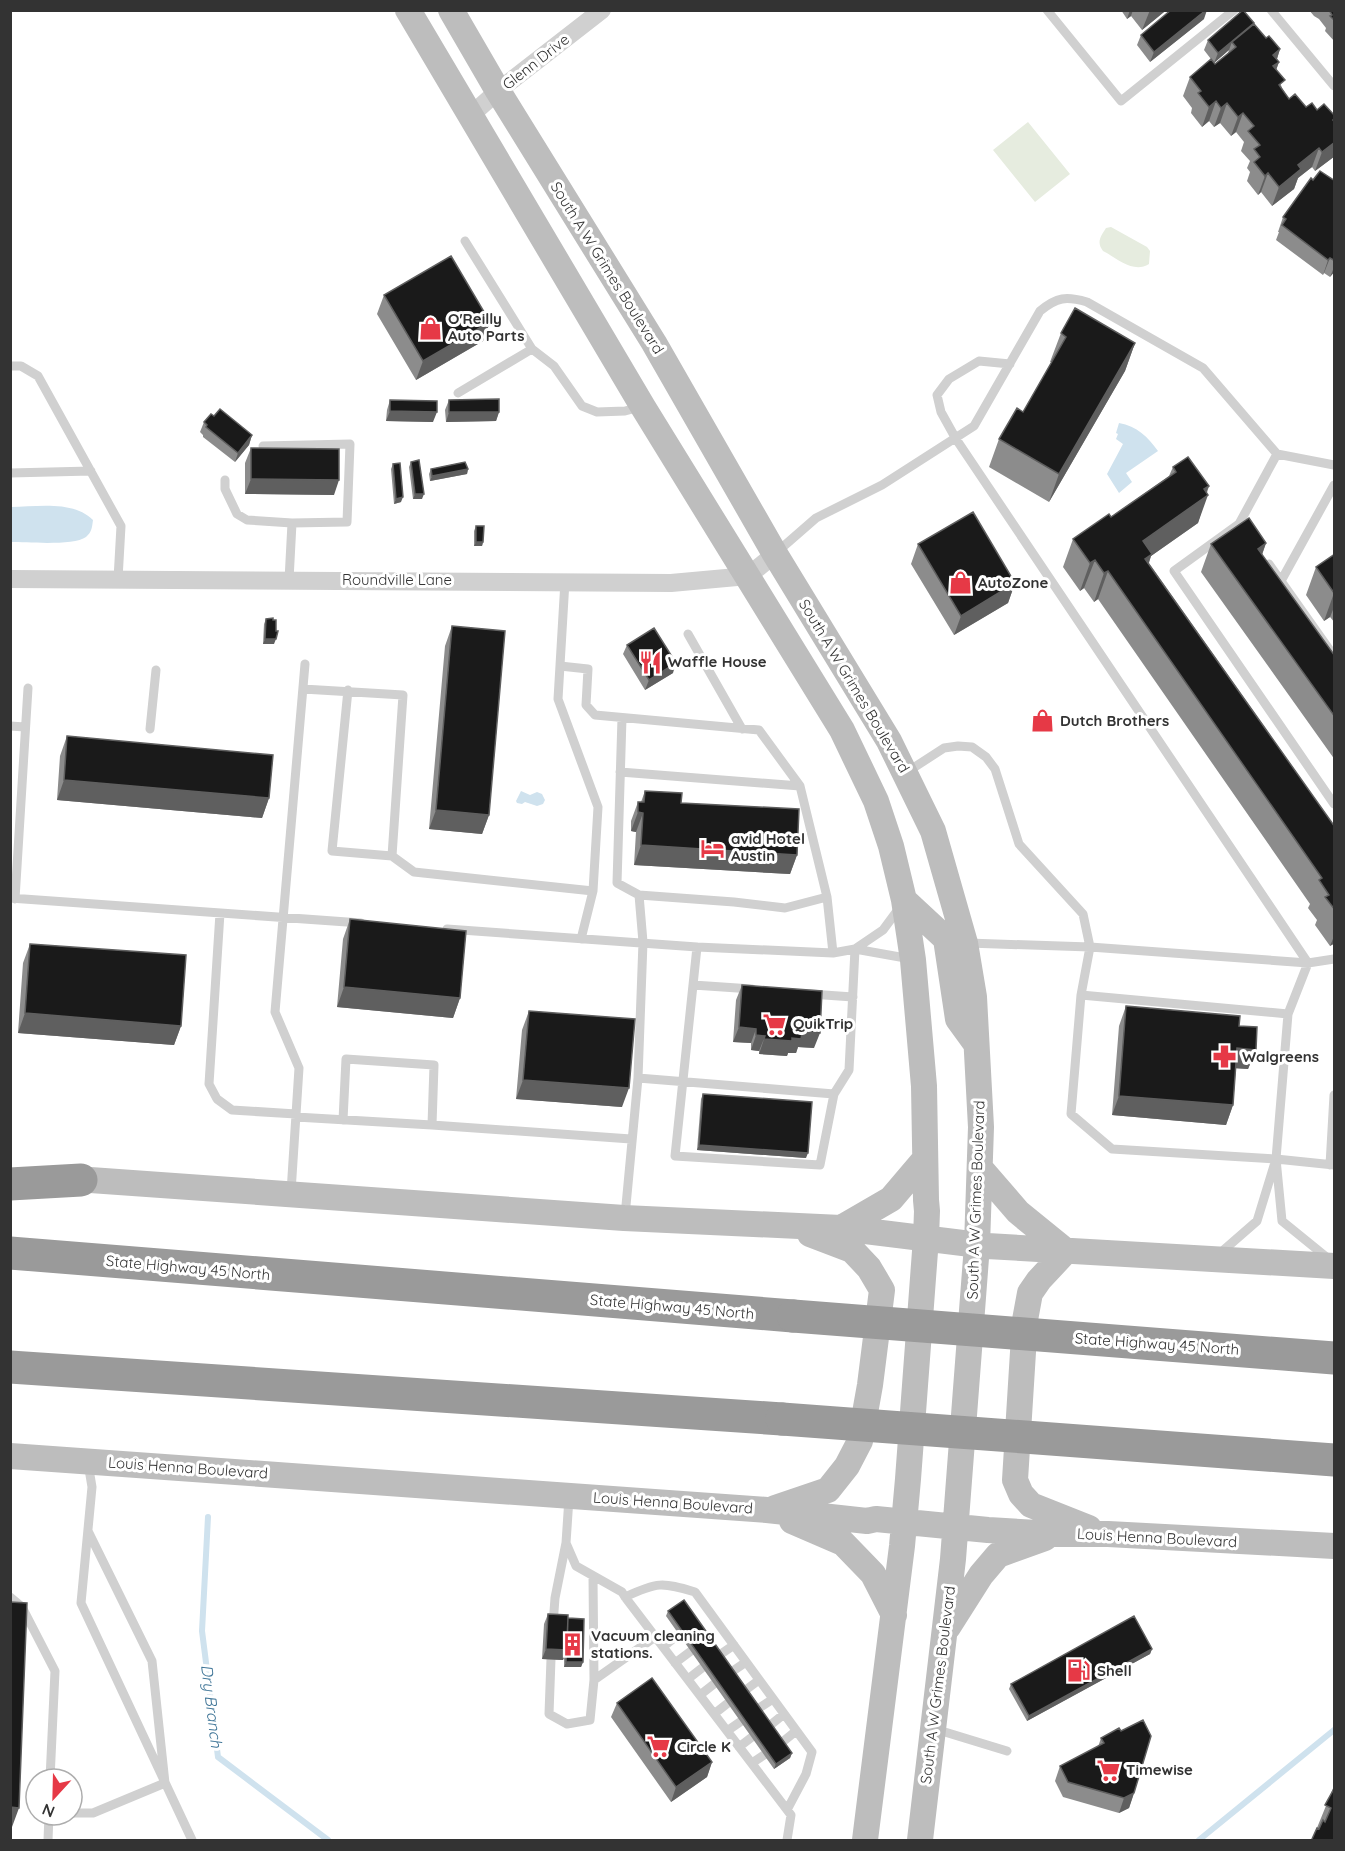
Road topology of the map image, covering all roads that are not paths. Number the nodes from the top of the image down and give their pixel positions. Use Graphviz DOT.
graph roads {
  1 [pos="408,10"];
  2 [pos="451,10"];
  3 [pos="602,10"];
  4 [pos="1047,10"];
  5 [pos="1234,10"];
  6 [pos="1271,10"];
  7 [pos="1335,86"];
  8 [pos="498,91"];
  9 [pos="471,115"];
  10 [pos="465,241"];
  11 [pos="531,348"];
  12 [pos="1010,364"];
  13 [pos="10,366"];
  14 [pos="458,393"];
  15 [pos="643,406"];
  16 [pos="956,438"];
  17 [pos="262,446"];
  18 [pos="1277,454"];
  19 [pos="1335,465"];
  20 [pos="91,471"];
  21 [pos="10,473"];
  22 [pos="225,480"];
  23 [pos="1335,485"];
  24 [pos="292,523"];
  25 [pos="1239,524"];
  26 [pos="1246,534"];
  27 [pos="1260,553"];
  28 [pos="775,554"];
  29 [pos="748,576"];
  30 [pos="10,579"];
  31 [pos="118,579"];
  32 [pos="289,580"];
  33 [pos="565,581"];
  34 [pos="1281,581"];
  35 [pos="688,634"];
  36 [pos="1335,656"];
  37 [pos="305,664"];
  38 [pos="560,666"];
  39 [pos="156,670"];
  40 [pos="28,688"];
  41 [pos="303,688"];
  42 [pos="348,690"];
  43 [pos="622,718"];
  44 [pos="10,726"];
  45 [pos="26,727"];
  46 [pos="150,729"];
  47 [pos="742,729"];
  48 [pos="620,772"];
  49 [pos="906,772"];
  50 [pos="800,786"];
  51 [pos="1335,804"];
  52 [pos="392,856"];
  53 [pos="593,891"];
  54 [pos="639,895"];
  55 [pos="827,897"];
  56 [pos="13,899"];
  57 [pos="904,900"];
  58 [pos="220,913"];
  59 [pos="283,917"];
  60 [pos="366,923"];
  61 [pos="438,928"];
  62 [pos="582,939"];
  63 [pos="643,942"];
  64 [pos="965,943"];
  65 [pos="697,947"];
  66 [pos="1090,947"];
  67 [pos="855,949"];
  68 [pos="833,953"];
  69 [pos="1335,959"];
  70 [pos="913,960"];
  71 [pos="1308,963"];
  72 [pos="693,985"];
  73 [pos="761,990"];
  74 [pos="796,993"];
  75 [pos="1081,995"];
  76 [pos="853,997"];
  77 [pos="1288,1014"];
  78 [pos="976,1043"];
  79 [pos="638,1078"];
  80 [pos="683,1081"];
  81 [pos="834,1094"];
  82 [pos="1335,1095"];
  83 [pos="296,1116"];
  84 [pos="344,1120"];
  85 [pos="432,1125"];
  86 [pos="631,1138"];
  87 [pos="925,1159"];
  88 [pos="1276,1159"];
  89 [pos="1332,1165"];
  90 [pos="980,1168"];
  91 [pos="10,1175"];
  92 [pos="81,1180"];
  93 [pos="10,1184"];
  94 [pos="291,1194"];
  95 [pos="624,1218"];
  96 [pos="787,1226"];
  97 [pos="841,1228"];
  98 [pos="926,1238"];
  99 [pos="977,1245"];
  100 [pos="1066,1251"];
  101 [pos="10,1253"];
  102 [pos="1214,1259"];
  103 [pos="1335,1264"];
  104 [pos="1335,1358"];
  105 [pos="10,1367"];
  106 [pos="10,1456"];
  107 [pos="1335,1460"];
  108 [pos="88,1461"];
  109 [pos="569,1495"];
  110 [pos="767,1510"];
  111 [pos="904,1522"];
  112 [pos="956,1526"];
  113 [pos="88,1531"];
  114 [pos="1055,1534"];
  115 [pos="1108,1534"];
  116 [pos="566,1543"];
  117 [pos="1335,1546"];
  118 [pos="593,1577"];
  119 [pos="625,1596"];
  120 [pos="10,1597"];
  121 [pos="894,1615"];
  122 [pos="553,1625"];
  123 [pos="945,1632"];
  124 [pos="679,1634"];
  125 [pos="655,1637"];
  126 [pos="734,1645"];
  127 [pos="663,1647"];
  128 [pos="691,1651"];
  129 [pos="718,1656"];
  130 [pos="551,1659"];
  131 [pos="746,1662"];
  132 [pos="675,1663"];
  133 [pos="702,1668"];
  134 [pos="730,1673"];
  135 [pos="688,1679"];
  136 [pos="594,1680"];
  137 [pos="759,1680"];
  138 [pos="714,1684"];
  139 [pos="743,1692"];
  140 [pos="700,1695"];
  141 [pos="773,1699"];
  142 [pos="728,1703"];
  143 [pos="756,1710"];
  144 [pos="714,1714"];
  145 [pos="784,1714"];
  146 [pos="740,1722"];
  147 [pos="768,1727"];
  148 [pos="933,1728"];
  149 [pos="727,1731"];
  150 [pos="796,1731"];
  151 [pos="752,1737"];
  152 [pos="780,1744"];
  153 [pos="739,1747"];
  154 [pos="1007,1751"];
  155 [pos="764,1755"];
  156 [pos="752,1763"];
  157 [pos="51,1767"];
  158 [pos="165,1783"];
  159 [pos="787,1810"];
  160 [pos="84,1813"];
  161 [pos="192,1840"];
  162 [pos="787,1840"];
  163 [pos="865,1840"];
  164 [pos="920,1840"];
  1 -- 9 [label="main road"];
  2 -- 8 [label="main road, South A W Grimes Boulevard"];
  3 -- 8 [label="street, Glenn Drive"];
  4 -- 5 [label="lane"];
  6 -- 7 [label="lane"];
  8 -- 9 [label="street, Glenn Drive"];
  8 -- 28 [label="main road, South A W Grimes Boulevard"];
  9 -- 15 [label="main road"];
  10 -- 11 [label="lane"];
  11 -- 14 [label="lane"];
  11 -- 15 [label="lane"];
  12 -- 16 [label="lane"];
  12 -- 16 [label="lane"];
  12 -- 18 [label="lane"];
  13 -- 20 [label="lane"];
  15 -- 29 [label="main road"];
  16 -- 28 [label="lane"];
  16 -- 71 [label="lane"];
  17 -- 24 [label="lane"];
  18 -- 19 [label="lane"];
  18 -- 25 [label="lane"];
  20 -- 21 [label="lane"];
  20 -- 31 [label="lane"];
  22 -- 24 [label="lane"];
  23 -- 34 [label="lane"];
  24 -- 32 [label="lane"];
  25 -- 26 [label="lane"];
  25 -- 51 [label="lane"];
  27 -- 34 [label="lane"];
  28 -- 29 [label="street"];
  28 -- 49 [label="main road, South A W Grimes Boulevard"];
  29 -- 33 [label="street, Roundville Lane"];
  29 -- 57 [label="main road"];
  30 -- 31 [label="street, Roundville Lane"];
  31 -- 32 [label="street, Roundville Lane"];
  32 -- 33 [label="street, Roundville Lane"];
  33 -- 38 [label="lane"];
  34 -- 36 [label="lane"];
  35 -- 47 [label="lane"];
  37 -- 41 [label="lane"];
  38 -- 43 [label="lane"];
  38 -- 53 [label="lane"];
  39 -- 46 [label="lane"];
  40 -- 45 [label="lane"];
  41 -- 42 [label="lane"];
  41 -- 59 [label="lane"];
  42 -- 52 [label="lane"];
  42 -- 52 [label="lane"];
  43 -- 47 [label="lane"];
  43 -- 48 [label="lane"];
  44 -- 45 [label="lane"];
  45 -- 56 [label="lane"];
  47 -- 50 [label="lane"];
  48 -- 50 [label="lane"];
  48 -- 54 [label="lane"];
  49 -- 64 [label="main road, South A W Grimes Boulevard"];
  49 -- 66 [label="lane"];
  50 -- 55 [label="lane"];
  52 -- 53 [label="lane"];
  53 -- 62 [label="lane"];
  54 -- 55 [label="lane"];
  54 -- 63 [label="lane"];
  55 -- 68 [label="lane"];
  56 -- 58 [label="lane"];
  57 -- 67 [label="lane"];
  57 -- 70 [label="main road"];
  57 -- 78 [label="main road"];
  58 -- 59 [label="lane"];
  58 -- 83 [label="lane"];
  59 -- 60 [label="lane"];
  59 -- 83 [label="lane"];
  61 -- 62 [label="lane"];
  62 -- 63 [label="lane"];
  63 -- 65 [label="lane"];
  63 -- 79 [label="lane"];
  64 -- 66 [label="lane"];
  64 -- 78 [label="main road, South A W Grimes Boulevard"];
  65 -- 68 [label="lane"];
  65 -- 72 [label="lane"];
  66 -- 71 [label="lane"];
  66 -- 75 [label="lane"];
  67 -- 68 [label="lane"];
  67 -- 70 [label="lane"];
  67 -- 76 [label="lane"];
  69 -- 71 [label="lane"];
  70 -- 87 [label="main road"];
  71 -- 77 [label="lane"];
  72 -- 73 [label="lane"];
  72 -- 80 [label="lane"];
  74 -- 76 [label="lane"];
  75 -- 77 [label="lane"];
  75 -- 88 [label="lane"];
  76 -- 81 [label="lane"];
  77 -- 88 [label="lane"];
  78 -- 90 [label="main road, South A W Grimes Boulevard"];
  79 -- 80 [label="lane"];
  79 -- 86 [label="lane"];
  80 -- 81 [label="lane"];
  80 -- 81 [label="lane"];
  82 -- 89 [label="lane"];
  83 -- 84 [label="lane"];
  83 -- 94 [label="lane"];
  84 -- 85 [label="lane"];
  84 -- 85 [label="lane"];
  85 -- 86 [label="lane"];
  86 -- 95 [label="lane"];
  87 -- 97 [label="main road"];
  87 -- 98 [label="main road"];
  88 -- 89 [label="lane"];
  88 -- 102 [label="lane"];
  88 -- 103 [label="lane"];
  90 -- 99 [label="main road, South A W Grimes Boulevard"];
  90 -- 100 [label="main road"];
  91 -- 92 [label="main road"];
  92 -- 93 [label="highway"];
  92 -- 94 [label="main road"];
  94 -- 95 [label="main road"];
  95 -- 96 [label="main road"];
  96 -- 97 [label="main road"];
  96 -- 110 [label="main road"];
  97 -- 98 [label="main road"];
  98 -- 99 [label="main road"];
  98 -- 111 [label="main road"];
  99 -- 100 [label="main road"];
  99 -- 112 [label="main road, South A W Grimes Boulevard"];
  100 -- 102 [label="main road"];
  100 -- 115 [label="main road"];
  101 -- 104 [label="highway, State Highway 45 North, bridge"];
  102 -- 103 [label="main road"];
  105 -- 107 [label="highway, bridge"];
  106 -- 108 [label="main road, Louis Henna Boulevard"];
  108 -- 109 [label="main road, Louis Henna Boulevard"];
  108 -- 113 [label="lane"];
  109 -- 110 [label="main road, Louis Henna Boulevard"];
  109 -- 116 [label="lane"];
  110 -- 111 [label="main road, Louis Henna Boulevard"];
  110 -- 121 [label="main road"];
  111 -- 112 [label="main road, Louis Henna Boulevard"];
  111 -- 121 [label="main road"];
  112 -- 114 [label="main road, Louis Henna Boulevard"];
  112 -- 123 [label="main road, South A W Grimes Boulevard"];
  113 -- 158 [label="lane"];
  113 -- 158 [label="lane"];
  114 -- 115 [label="main road, Louis Henna Boulevard"];
  114 -- 123 [label="main road"];
  115 -- 117 [label="main road, Louis Henna Boulevard"];
  116 -- 118 [label="lane"];
  116 -- 122 [label="lane"];
  118 -- 119 [label="lane"];
  118 -- 136 [label="lane"];
  119 -- 125 [label="lane"];
  119 -- 126 [label="lane"];
  120 -- 157 [label="lane"];
  121 -- 163 [label="main road"];
  123 -- 148 [label="main road, South A W Grimes Boulevard"];
  124 -- 127 [label="lane"];
  125 -- 127 [label="lane"];
  125 -- 136 [label="lane"];
  126 -- 129 [label="lane"];
  126 -- 131 [label="lane"];
  127 -- 132 [label="lane"];
  128 -- 132 [label="lane"];
  130 -- 136 [label="lane"];
  131 -- 134 [label="lane"];
  131 -- 137 [label="lane"];
  132 -- 135 [label="lane"];
  133 -- 135 [label="lane"];
  135 -- 140 [label="lane"];
  137 -- 139 [label="lane"];
  137 -- 141 [label="lane"];
  138 -- 140 [label="lane"];
  140 -- 144 [label="lane"];
  141 -- 143 [label="lane"];
  141 -- 145 [label="lane"];
  142 -- 144 [label="lane"];
  144 -- 149 [label="lane"];
  145 -- 147 [label="lane"];
  145 -- 150 [label="lane"];
  146 -- 149 [label="lane"];
  148 -- 154 [label="lane"];
  148 -- 164 [label="main road, South A W Grimes Boulevard"];
  149 -- 153 [label="lane"];
  150 -- 152 [label="lane"];
  150 -- 159 [label="lane"];
  151 -- 153 [label="lane"];
  153 -- 156 [label="lane"];
  155 -- 156 [label="lane"];
  156 -- 159 [label="lane"];
  158 -- 160 [label="lane"];
  158 -- 161 [label="lane"];
  159 -- 162 [label="lane"];
}
